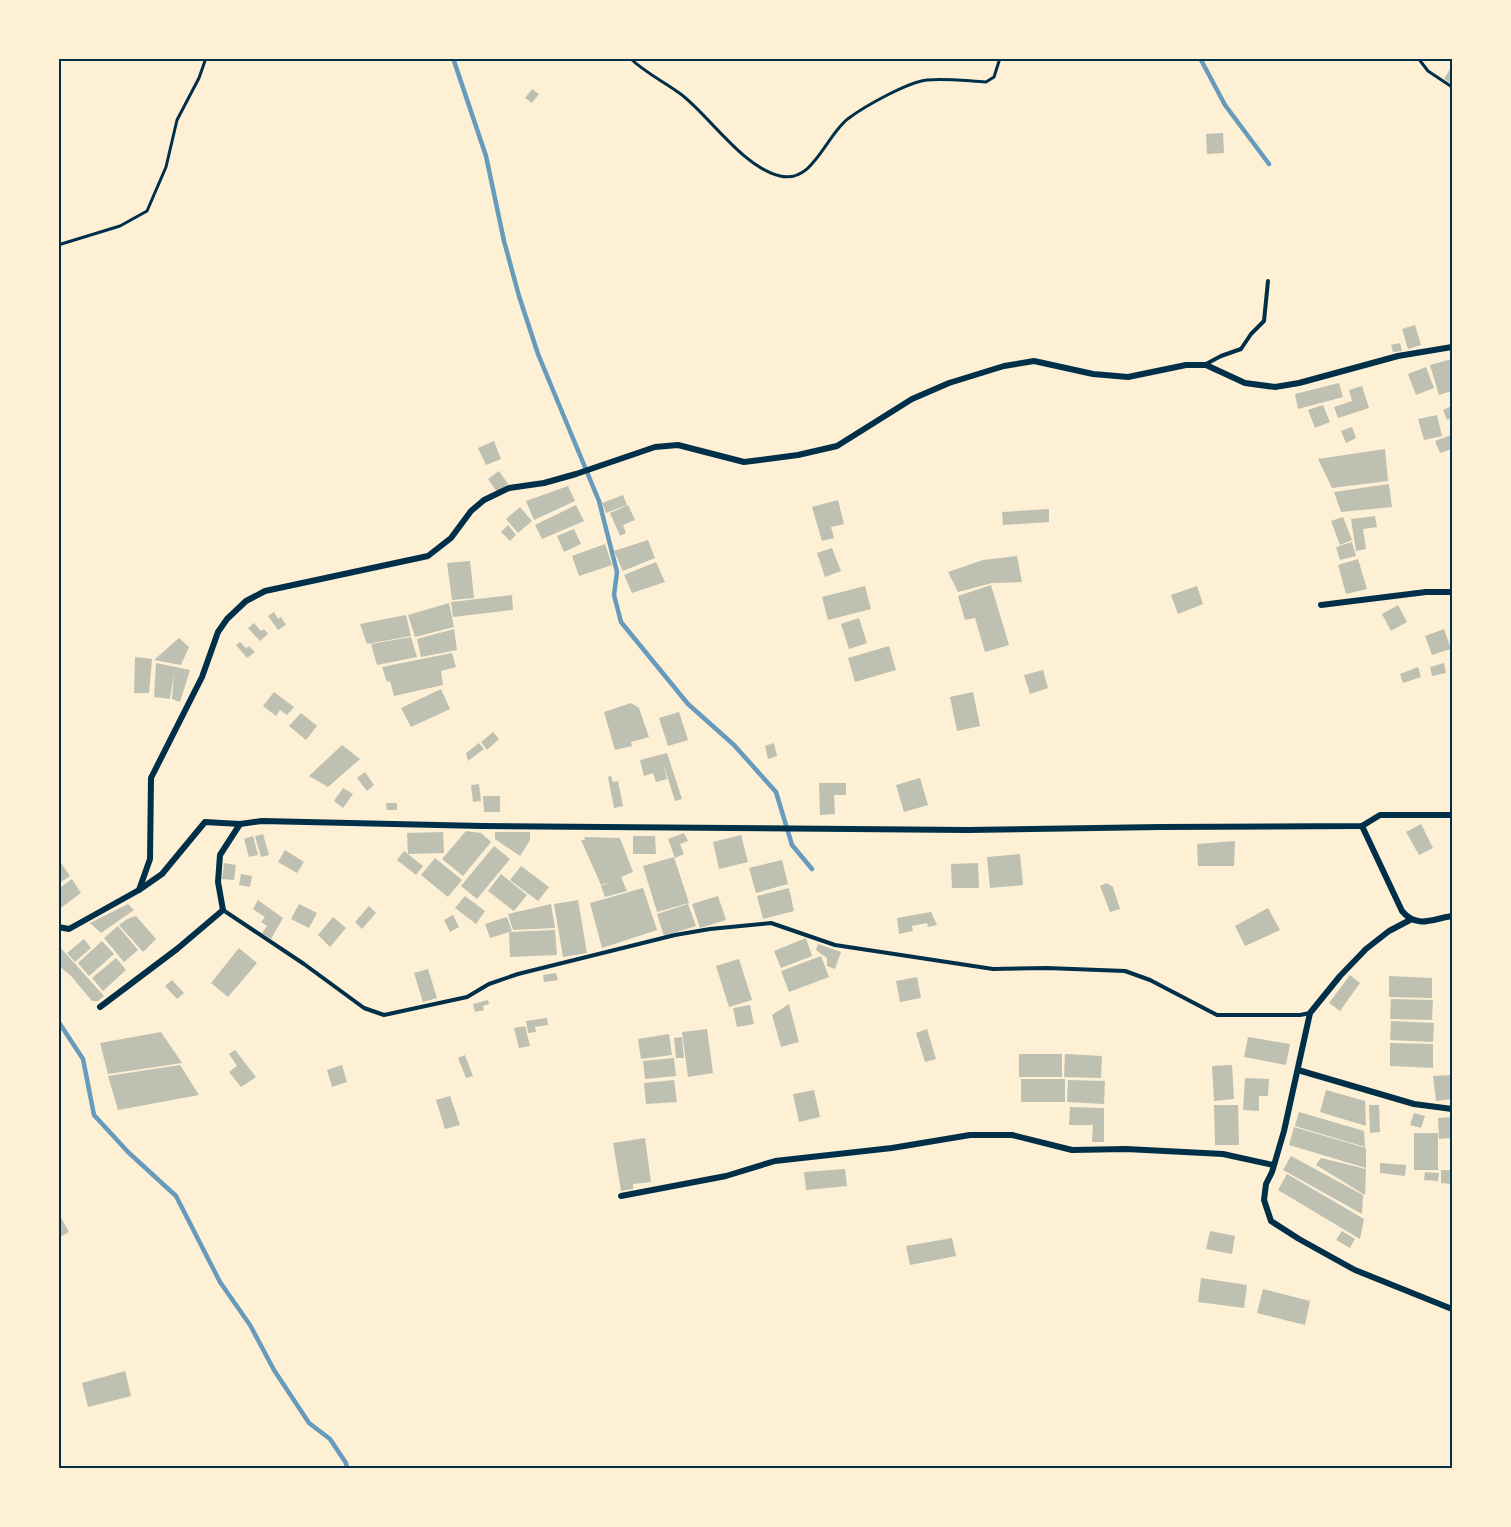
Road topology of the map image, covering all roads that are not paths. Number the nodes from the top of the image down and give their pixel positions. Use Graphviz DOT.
graph roads {
  1 [pos="1269,281"];
  2 [pos="1452,347"];
  3 [pos="1206,365"];
  4 [pos="1452,592"];
  5 [pos="1321,605"];
  6 [pos="1452,815"];
  7 [pos="240,824"];
  8 [pos="1362,826"];
  9 [pos="139,890"];
  10 [pos="223,910"];
  11 [pos="1452,916"];
  12 [pos="1410,920"];
  13 [pos="58,927"];
  14 [pos="100,1007"];
  15 [pos="1310,1013"];
  16 [pos="1298,1070"];
  17 [pos="1452,1108"];
  18 [pos="1273,1165"];
  19 [pos="621,1196"];
  20 [pos="1452,1309"];
  1 -- 3 [label="lane"];
  2 -- 3 [label="street"];
  3 -- 9 [label="street"];
  4 -- 5 [label="street"];
  6 -- 8 [label="street"];
  7 -- 8 [label="street"];
  7 -- 9 [label="street"];
  7 -- 10 [label="street"];
  8 -- 12 [label="street"];
  9 -- 13 [label="street"];
  10 -- 14 [label="street"];
  10 -- 15 [label="lane"];
  11 -- 12 [label="street"];
  12 -- 15 [label="street"];
  15 -- 16 [label="street"];
  16 -- 17 [label="street"];
  16 -- 18 [label="street"];
  18 -- 19 [label="street"];
  18 -- 20 [label="street"];
}
